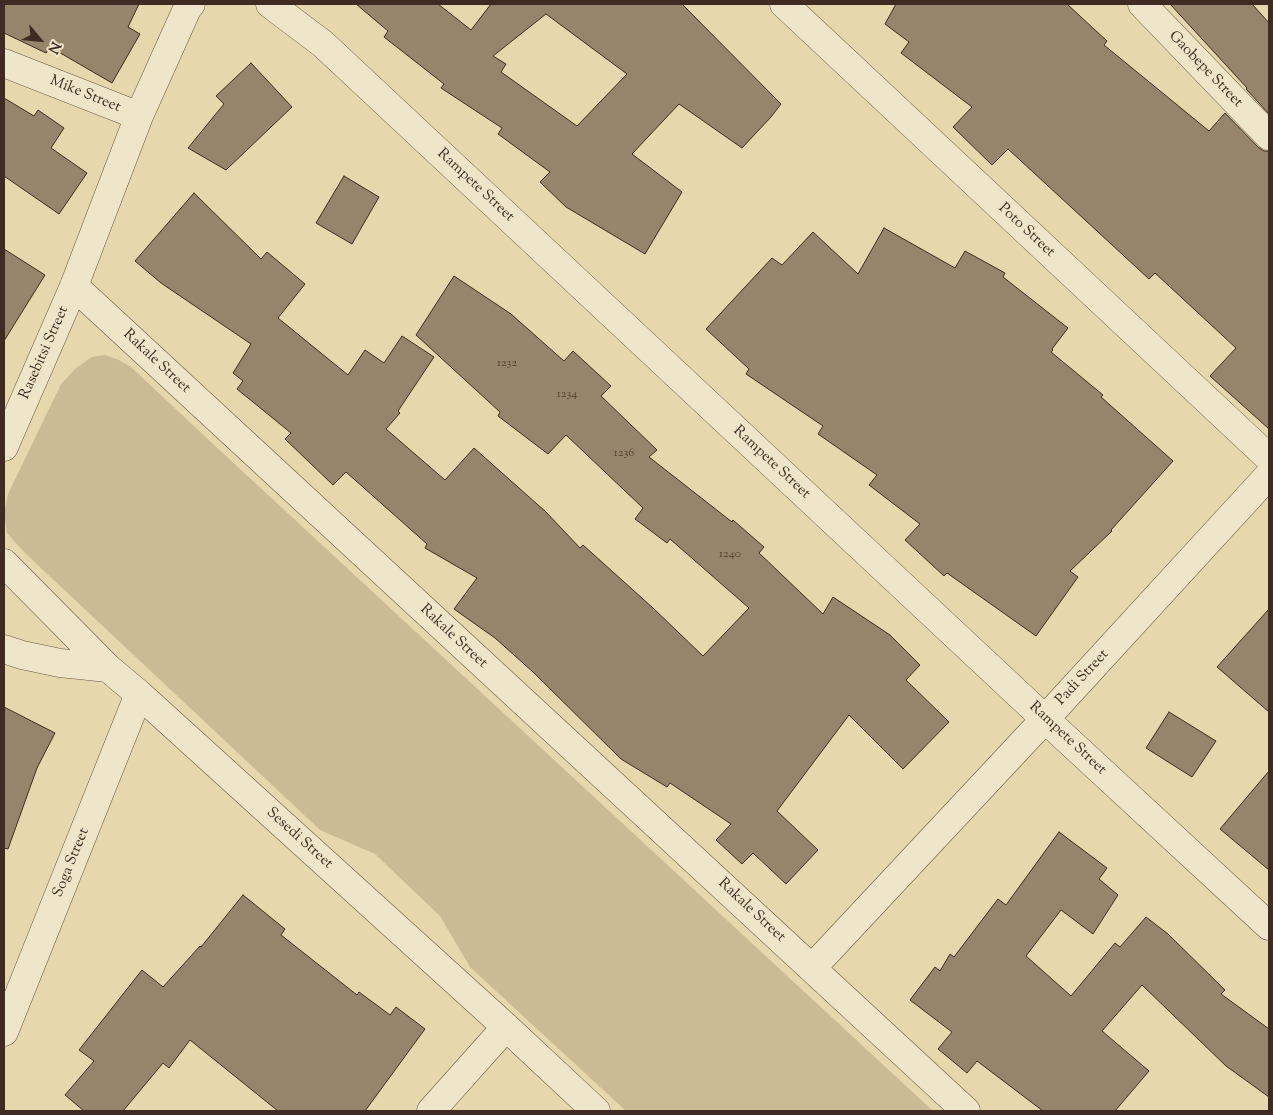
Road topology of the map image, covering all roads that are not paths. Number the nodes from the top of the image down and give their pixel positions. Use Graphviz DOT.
graph roads {
  1 [pos="191,4"];
  2 [pos="270,4"];
  3 [pos="784,4"];
  4 [pos="1142,4"];
  5 [pos="4,63"];
  6 [pos="139,116"];
  7 [pos="1269,136"];
  8 [pos="74,286"];
  9 [pos="4,447"];
  10 [pos="1269,458"];
  11 [pos="1269,475"];
  12 [pos="4,563"];
  13 [pos="4,649"];
  14 [pos="108,668"];
  15 [pos="139,694"];
  16 [pos="1046,719"];
  17 [pos="1269,926"];
  18 [pos="812,968"];
  19 [pos="506,1027"];
  20 [pos="4,1032"];
  21 [pos="431,1111"];
  22 [pos="596,1111"];
  23 [pos="966,1111"];
  1 -- 6 [label="street"];
  2 -- 16 [label="street, Rampete Street"];
  3 -- 10 [label="street, Poto Street"];
  4 -- 7 [label="street, Gaobepe Street"];
  5 -- 6 [label="street, Mike Street"];
  6 -- 8 [label="street"];
  8 -- 9 [label="street, Rasebitsi Street"];
  8 -- 18 [label="street, Rakale Street"];
  11 -- 16 [label="street, Padi Street"];
  12 -- 14 [label="street, Sesedi Street"];
  13 -- 14 [label="street"];
  14 -- 15 [label="street, Sesedi Street"];
  15 -- 19 [label="street, Sesedi Street"];
  15 -- 20 [label="street, Soga Street"];
  16 -- 17 [label="street, Rampete Street"];
  16 -- 18 [label="street, Padi Street"];
  18 -- 23 [label="street, Rakale Street"];
  19 -- 21 [label="street"];
  19 -- 22 [label="street, Sesedi Street"];
}
